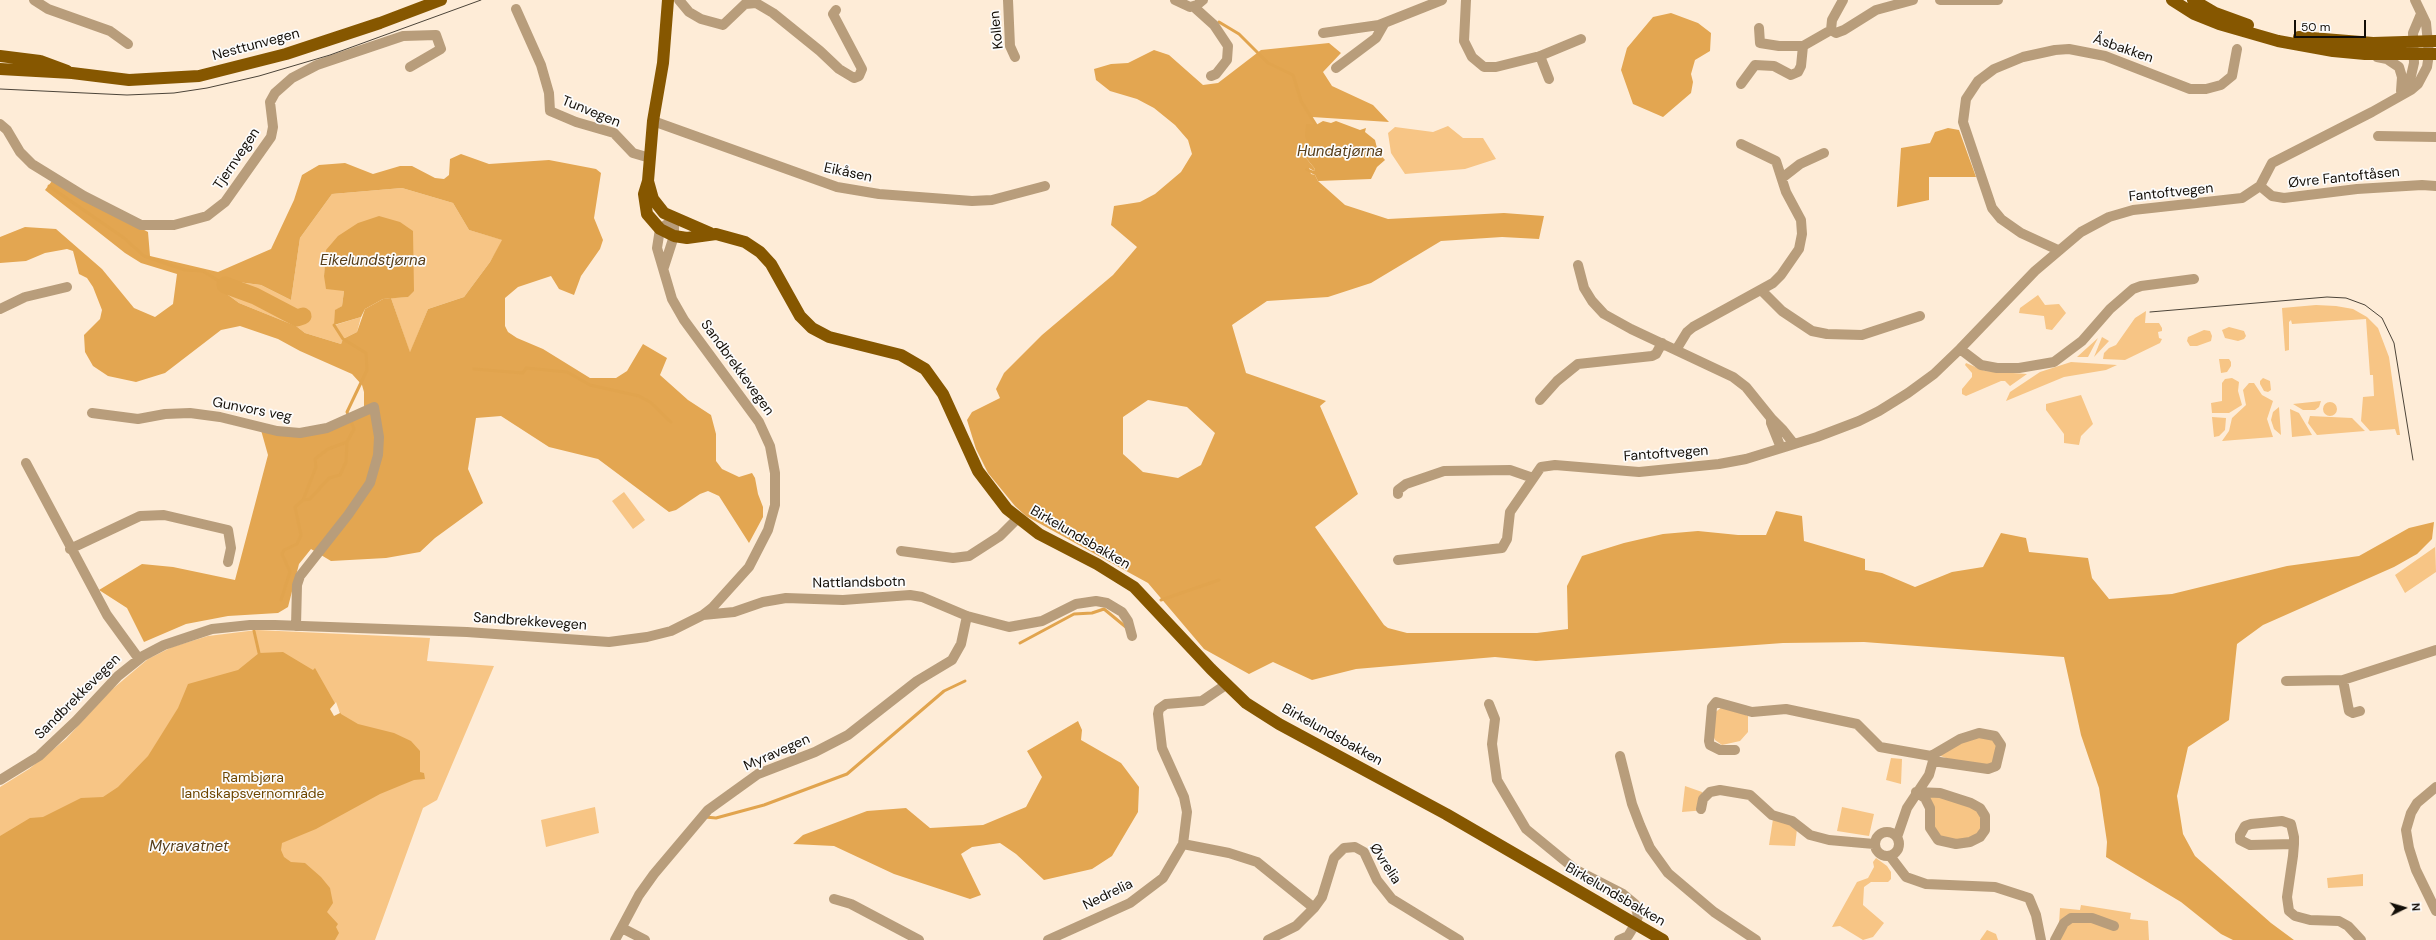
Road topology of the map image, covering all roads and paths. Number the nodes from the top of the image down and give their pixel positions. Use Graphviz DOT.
graph roads {
  1 [pos="34,0"];
  2 [pos="441,0"];
  3 [pos="668,0"];
  4 [pos="679,0"];
  5 [pos="1008,0"];
  6 [pos="1175,0"];
  7 [pos="1203,0"];
  8 [pos="1442,0"];
  9 [pos="1466,0"];
  10 [pos="1843,0"];
  11 [pos="1913,0"];
  12 [pos="1940,0"];
  13 [pos="1998,0"];
  14 [pos="2172,0"];
  15 [pos="2192,0"];
  16 [pos="2415,0"];
  17 [pos="1194,7"];
  18 [pos="516,9"];
  19 [pos="836,10"];
  20 [pos="2421,14"];
  21 [pos="1384,24"];
  22 [pos="1759,28"];
  23 [pos="1831,30"];
  24 [pos="1323,33"];
  25 [pos="1581,39"];
  26 [pos="2432,42"];
  27 [pos="128,44"];
  28 [pos="1803,46"];
  29 [pos="2414,48"];
  30 [pos="2237,49"];
  31 [pos="2365,54"];
  32 [pos="2432,54"];
  33 [pos="0,56"];
  34 [pos="1540,56"];
  35 [pos="1015,57"];
  36 [pos="410,67"];
  37 [pos="1336,68"];
  38 [pos="0,69"];
  39 [pos="72,73"];
  40 [pos="1211,76"];
  41 [pos="1549,78"];
  42 [pos="1741,84"];
  43 [pos="2401,95"];
  44 [pos="654,121"];
  45 [pos="0,124"];
  46 [pos="2378,136"];
  47 [pos="2436,137"];
  48 [pos="1741,144"];
  49 [pos="1824,153"];
  50 [pos="650,158"];
  51 [pos="1782,178"];
  52 [pos="648,181"];
  53 [pos="1045,186"];
  54 [pos="2260,186"];
  55 [pos="2436,186"];
  56 [pos="674,219"];
  57 [pos="660,229"];
  58 [pos="712,234"];
  59 [pos="674,236"];
  60 [pos="2058,250"];
  61 [pos="1578,265"];
  62 [pos="664,267"];
  63 [pos="2194,279"];
  64 [pos="67,287"];
  65 [pos="1761,290"];
  66 [pos="0,309"];
  67 [pos="1920,316"];
  68 [pos="1662,343"];
  69 [pos="1960,349"];
  70 [pos="1676,350"];
  71 [pos="1540,400"];
  72 [pos="92,413"];
  73 [pos="1771,418"];
  74 [pos="1794,444"];
  75 [pos="1781,448"];
  76 [pos="26,463"];
  77 [pos="1533,478"];
  78 [pos="1398,494"];
  79 [pos="1017,518"];
  80 [pos="70,549"];
  81 [pos="901,551"];
  82 [pos="1398,560"];
  83 [pos="228,562"];
  84 [pos="703,615"];
  85 [pos="967,616"];
  86 [pos="296,626"];
  87 [pos="1132,636"];
  88 [pos="2436,650"];
  89 [pos="139,659"];
  90 [pos="2343,680"];
  91 [pos="2286,681"];
  92 [pos="1227,684"];
  93 [pos="1489,704"];
  94 [pos="2360,711"];
  95 [pos="1735,750"];
  96 [pos="1620,756"];
  97 [pos="1932,759"];
  98 [pos="0,780"];
  99 [pos="2436,787"];
  100 [pos="1916,792"];
  101 [pos="1701,809"];
  102 [pos="1897,837"];
  103 [pos="1183,844"];
  104 [pos="1874,844"];
  105 [pos="2294,844"];
  106 [pos="1890,856"];
  107 [pos="834,899"];
  108 [pos="1314,908"];
  109 [pos="2436,911"];
  110 [pos="1636,923"];
  111 [pos="2114,926"];
  112 [pos="622,928"];
  113 [pos="616,940"];
  114 [pos="644,940"];
  115 [pos="919,940"];
  116 [pos="1048,940"];
  117 [pos="1268,940"];
  118 [pos="1459,940"];
  119 [pos="1619,940"];
  120 [pos="1663,940"];
  121 [pos="1756,940"];
  122 [pos="2041,940"];
  123 [pos="2054,940"];
  124 [pos="2361,940"];
  1 -- 27 [label="street"];
  2 -- 39 [label="main road, Nesttunvegen"];
  3 -- 44 [label="main road"];
  4 -- 19 [label="street"];
  5 -- 35 [label="street, Kollen"];
  6 -- 17 [label="street"];
  7 -- 17 [label="street"];
  8 -- 21 [label="street"];
  9 -- 34 [label="street"];
  10 -- 23 [label="street"];
  11 -- 23 [label="street"];
  12 -- 13 [label="street"];
  14 -- 31 [label="main road"];
  15 -- 29 [label="main road"];
  16 -- 20 [label="street"];
  17 -- 40 [label="street"];
  18 -- 50 [label="street, Tunvegen"];
  20 -- 26 [label="street"];
  20 -- 29 [label="street"];
  21 -- 24 [label="street"];
  21 -- 37 [label="street"];
  22 -- 28 [label="street"];
  23 -- 28 [label="street"];
  25 -- 34 [label="street"];
  26 -- 29 [label="main road"];
  26 -- 32 [label="street"];
  28 -- 42 [label="street"];
  29 -- 31 [label="main road"];
  29 -- 32 [label="main road"];
  29 -- 43 [label="street"];
  30 -- 60 [label="street, Åsbakken"];
  31 -- 43 [label="street"];
  32 -- 43 [label="street, Fantoftvegen"];
  33 -- 39 [label="main road, Nesttunvegen"];
  34 -- 41 [label="street"];
  36 -- 45 [label="street, Tjernvegen"];
  38 -- 39 [label="main road, Nesttunvegen"];
  43 -- 54 [label="street, Fantoftvegen"];
  44 -- 50 [label="main road"];
  44 -- 53 [label="street, Eikåsen"];
  46 -- 47 [label="street"];
  48 -- 51 [label="street"];
  49 -- 51 [label="street"];
  50 -- 52 [label="main road"];
  51 -- 65 [label="street"];
  52 -- 56 [label="main road"];
  52 -- 57 [label="main road"];
  54 -- 55 [label="street, Øvre Fantoftåsen"];
  54 -- 60 [label="street, Fantoftvegen"];
  56 -- 57 [label="street"];
  56 -- 58 [label="main road"];
  56 -- 59 [label="street"];
  57 -- 59 [label="main road"];
  57 -- 62 [label="street, Sandbrekkevegen"];
  58 -- 59 [label="main road"];
  58 -- 79 [label="main road, Birkelundsbakken"];
  59 -- 62 [label="street"];
  60 -- 69 [label="street, Fantoftvegen"];
  61 -- 68 [label="street"];
  62 -- 84 [label="street, Sandbrekkevegen"];
  63 -- 69 [label="street"];
  64 -- 66 [label="street"];
  65 -- 67 [label="street"];
  65 -- 70 [label="street"];
  68 -- 70 [label="street"];
  68 -- 71 [label="street"];
  69 -- 74 [label="street, Fantoftvegen"];
  70 -- 73 [label="street"];
  72 -- 86 [label="street, Gunvors veg"];
  73 -- 74 [label="street"];
  73 -- 75 [label="street"];
  74 -- 75 [label="street, Fantoftvegen"];
  75 -- 77 [label="street, Fantoftvegen"];
  76 -- 80 [label="street"];
  77 -- 78 [label="street"];
  77 -- 82 [label="street, Fantoftvegen"];
  79 -- 81 [label="street, Birkelundsbakken"];
  79 -- 92 [label="main road, Birkelundsbakken"];
  80 -- 83 [label="street"];
  80 -- 89 [label="street"];
  84 -- 85 [label="street, Nattlandsbotn"];
  84 -- 86 [label="street, Sandbrekkevegen"];
  85 -- 87 [label="street, Nattlandsbotn"];
  85 -- 112 [label="street, Myravegen"];
  86 -- 89 [label="street, Sandbrekkevegen"];
  88 -- 90 [label="street"];
  89 -- 98 [label="street, Sandbrekkevegen"];
  90 -- 91 [label="street"];
  90 -- 94 [label="street"];
  92 -- 103 [label="street"];
  92 -- 110 [label="main road, Birkelundsbakken"];
  93 -- 110 [label="street"];
  95 -- 97 [label="street"];
  96 -- 121 [label="street"];
  97 -- 97 [label="street"];
  97 -- 100 [label="street"];
  99 -- 109 [label="street"];
  100 -- 100 [label="street"];
  100 -- 102 [label="street"];
  101 -- 104 [label="street"];
  102 -- 104 [label="street"];
  102 -- 106 [label="street"];
  103 -- 108 [label="street"];
  103 -- 116 [label="street, Nedrelia"];
  104 -- 106 [label="street"];
  105 -- 105 [label="street"];
  105 -- 124 [label="street"];
  106 -- 122 [label="street"];
  107 -- 115 [label="street"];
  108 -- 117 [label="street, Øvrelia"];
  108 -- 118 [label="street, Øvrelia"];
  110 -- 119 [label="street"];
  110 -- 120 [label="main road, Birkelundsbakken"];
  111 -- 123 [label="street"];
  112 -- 113 [label="street, Myravegen"];
  112 -- 114 [label="street"];
}
